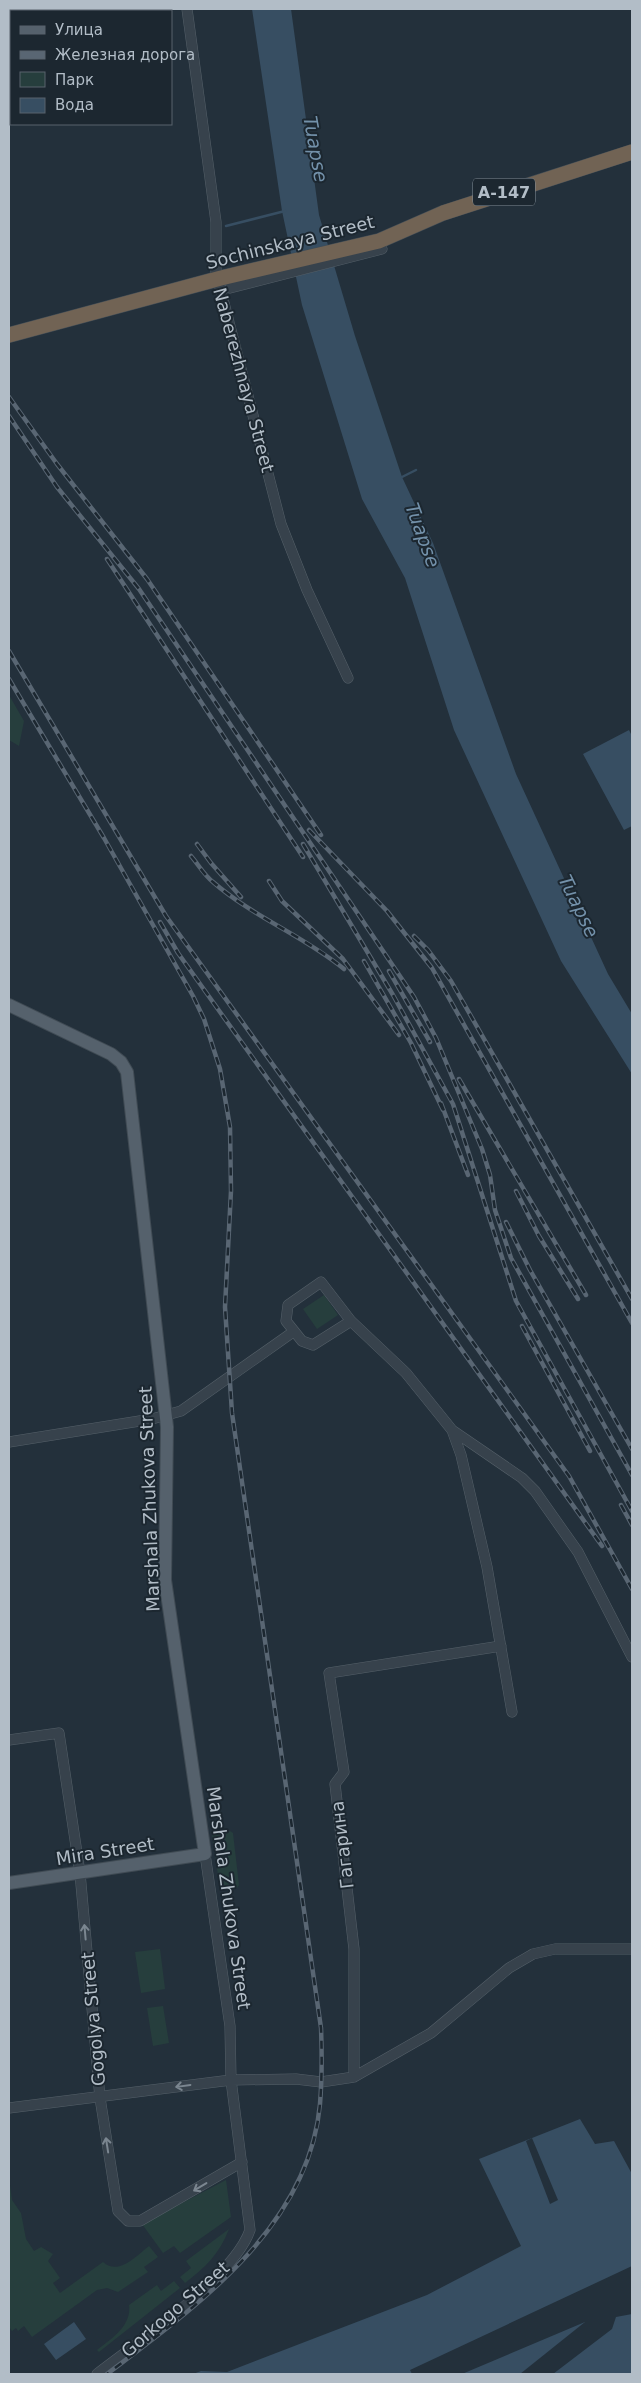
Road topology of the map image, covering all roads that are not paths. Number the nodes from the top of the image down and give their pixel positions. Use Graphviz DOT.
graph roads {
  1 [pos="187,9"];
  2 [pos="632,152"];
  3 [pos="223,282"];
  4 [pos="9,335"];
  5 [pos="348,678"];
  6 [pos="9,1005"];
  7 [pos="351,1322"];
  8 [pos="293,1332"];
  9 [pos="166,1416"];
  10 [pos="452,1430"];
  11 [pos="9,1442"];
  12 [pos="501,1646"];
  13 [pos="632,1657"];
  14 [pos="512,1712"];
  15 [pos="9,1740"];
  16 [pos="205,1854"];
  17 [pos="80,1873"];
  18 [pos="9,1883"];
  19 [pos="632,1949"];
  20 [pos="354,2077"];
  21 [pos="231,2080"];
  22 [pos="100,2098"];
  23 [pos="9,2108"];
  24 [pos="242,2162"];
  25 [pos="249,2209"];
  26 [pos="97,2374"];
  1 -- 3 [label="street, Naberezhnaya Street"];
  2 -- 3 [label="highway, Sochinskaya Street / А-147"];
  3 -- 4 [label="highway, Sochinskaya Street / А-147"];
  3 -- 5 [label="street, Naberezhnaya Street"];
  6 -- 9 [label="main road, Marshala Zhukova Street"];
  7 -- 8 [label="street"];
  7 -- 8 [label="street"];
  7 -- 10 [label="street"];
  8 -- 9 [label="street"];
  9 -- 11 [label="street"];
  9 -- 16 [label="main road, Marshala Zhukova Street"];
  10 -- 12 [label="street"];
  10 -- 13 [label="street"];
  12 -- 14 [label="street"];
  12 -- 20 [label="street, Гагарина"];
  15 -- 17 [label="street, Gogolya Street"];
  16 -- 17 [label="main road, Mira Street"];
  16 -- 21 [label="street, Marshala Zhukova Street"];
  17 -- 18 [label="main road, Mira Street"];
  22 -- 17 [label="street, Gogolya Street, one-way"];
  19 -- 20 [label="street"];
  20 -- 21 [label="street"];
  21 -- 22 [label="street, one-way"];
  21 -- 24 [label="street, Marshala Zhukova Street"];
  22 -- 23 [label="street"];
  24 -- 22 [label="street, Gogolya Street, one-way"];
  24 -- 25 [label="street, Marshala Zhukova Street"];
  25 -- 26 [label="street, Gorkogo Street"];
}
